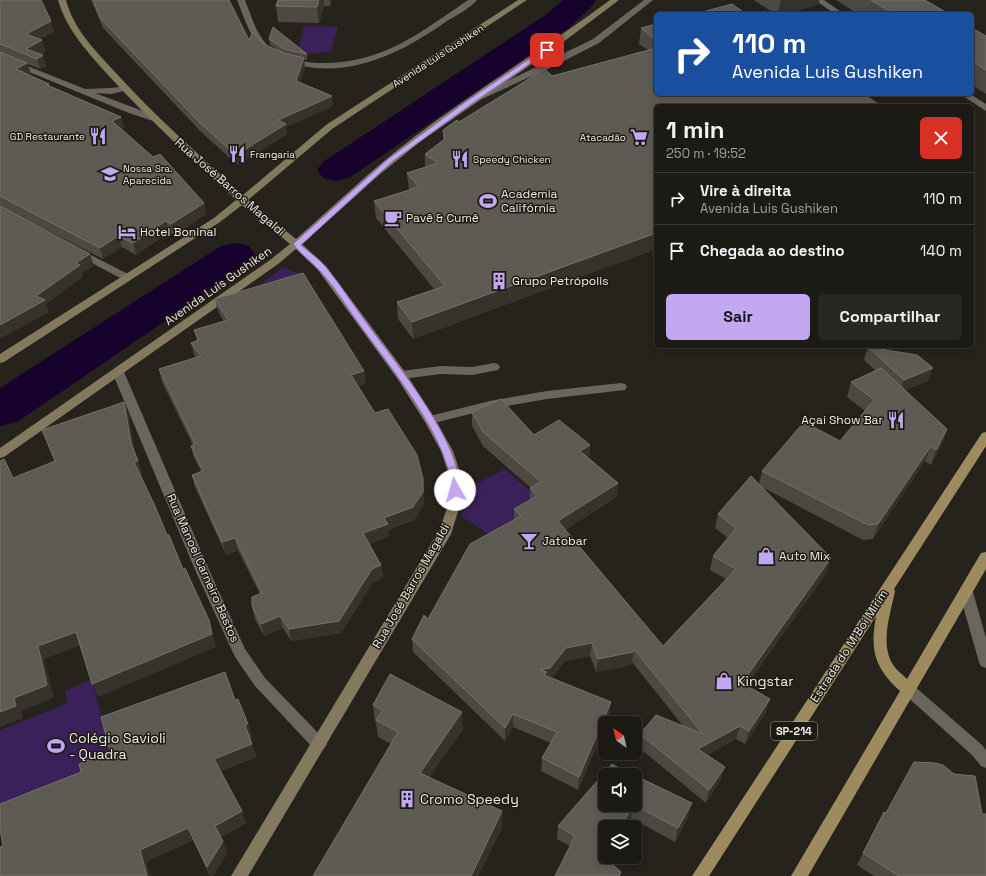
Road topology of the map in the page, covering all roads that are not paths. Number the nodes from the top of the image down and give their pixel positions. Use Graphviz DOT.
graph roads {
  1 [pos="62,0"];
  2 [pos="241,0"];
  3 [pos="473,0"];
  4 [pos="523,0"];
  5 [pos="615,0"];
  6 [pos="649,0"];
  7 [pos="819,0"];
  8 [pos="837,12"];
  9 [pos="0,57"];
  10 [pos="125,88"];
  11 [pos="77,89"];
  12 [pos="967,96"];
  13 [pos="470,101"];
  14 [pos="986,108"];
  15 [pos="153,118"];
  16 [pos="242,201"];
  17 [pos="297,244"];
  18 [pos="67,246"];
  19 [pos="128,278"];
  20 [pos="0,359"];
  21 [pos="494,367"];
  22 [pos="118,372"];
  23 [pos="401,375"];
  24 [pos="621,387"];
  25 [pos="430,420"];
  26 [pos="986,436"];
  27 [pos="0,454"];
  28 [pos="986,557"];
  29 [pos="888,586"];
  30 [pos="966,592"];
  31 [pos="986,662"];
  32 [pos="908,689"];
  33 [pos="319,744"];
  34 [pos="986,761"];
  35 [pos="239,876"];
  36 [pos="700,876"];
  37 [pos="799,876"];
  1 -- 10 [label="main road, Rua José Barros Magaldi"];
  2 -- 3 [label="street"];
  4 -- 16 [label="main road, Avenida Luis Gushiken"];
  5 -- 13 [label="main road, Avenida Luis Gushiken"];
  6 -- 13 [label="street"];
  7 -- 8 [label="street"];
  9 -- 11 [label="street"];
  10 -- 11 [label="street"];
  10 -- 15 [label="main road, Rua José Barros Magaldi"];
  11 -- 15 [label="street"];
  12 -- 14 [label="street"];
  13 -- 17 [label="main road, Avenida Luis Gushiken"];
  15 -- 16 [label="main road, Rua José Barros Magaldi"];
  16 -- 17 [label="main road, Rua José Barros Magaldi"];
  16 -- 19 [label="main road, Avenida Luis Gushiken"];
  17 -- 22 [label="main road, Avenida Luis Gushiken"];
  17 -- 23 [label="main road, Rua José Barros Magaldi"];
  18 -- 19 [label="street"];
  19 -- 20 [label="main road, Avenida Luis Gushiken"];
  21 -- 23 [label="street"];
  22 -- 27 [label="main road, Avenida Luis Gushiken"];
  22 -- 33 [label="street, Rua Manoel Carneiro Bastos"];
  23 -- 25 [label="main road, Rua José Barros Magaldi"];
  24 -- 25 [label="street"];
  25 -- 33 [label="main road, Rua José Barros Magaldi"];
  26 -- 29 [label="main road, Estrada do M'Boi Mirim / SP-214"];
  28 -- 30 [label="main road"];
  29 -- 32 [label="main road"];
  29 -- 36 [label="main road, Estrada do M'Boi Mirim / SP-214"];
  30 -- 31 [label="street"];
  30 -- 32 [label="main road"];
  32 -- 34 [label="street"];
  32 -- 37 [label="main road"];
  33 -- 35 [label="main road, Rua José Barros Magaldi"];
}
